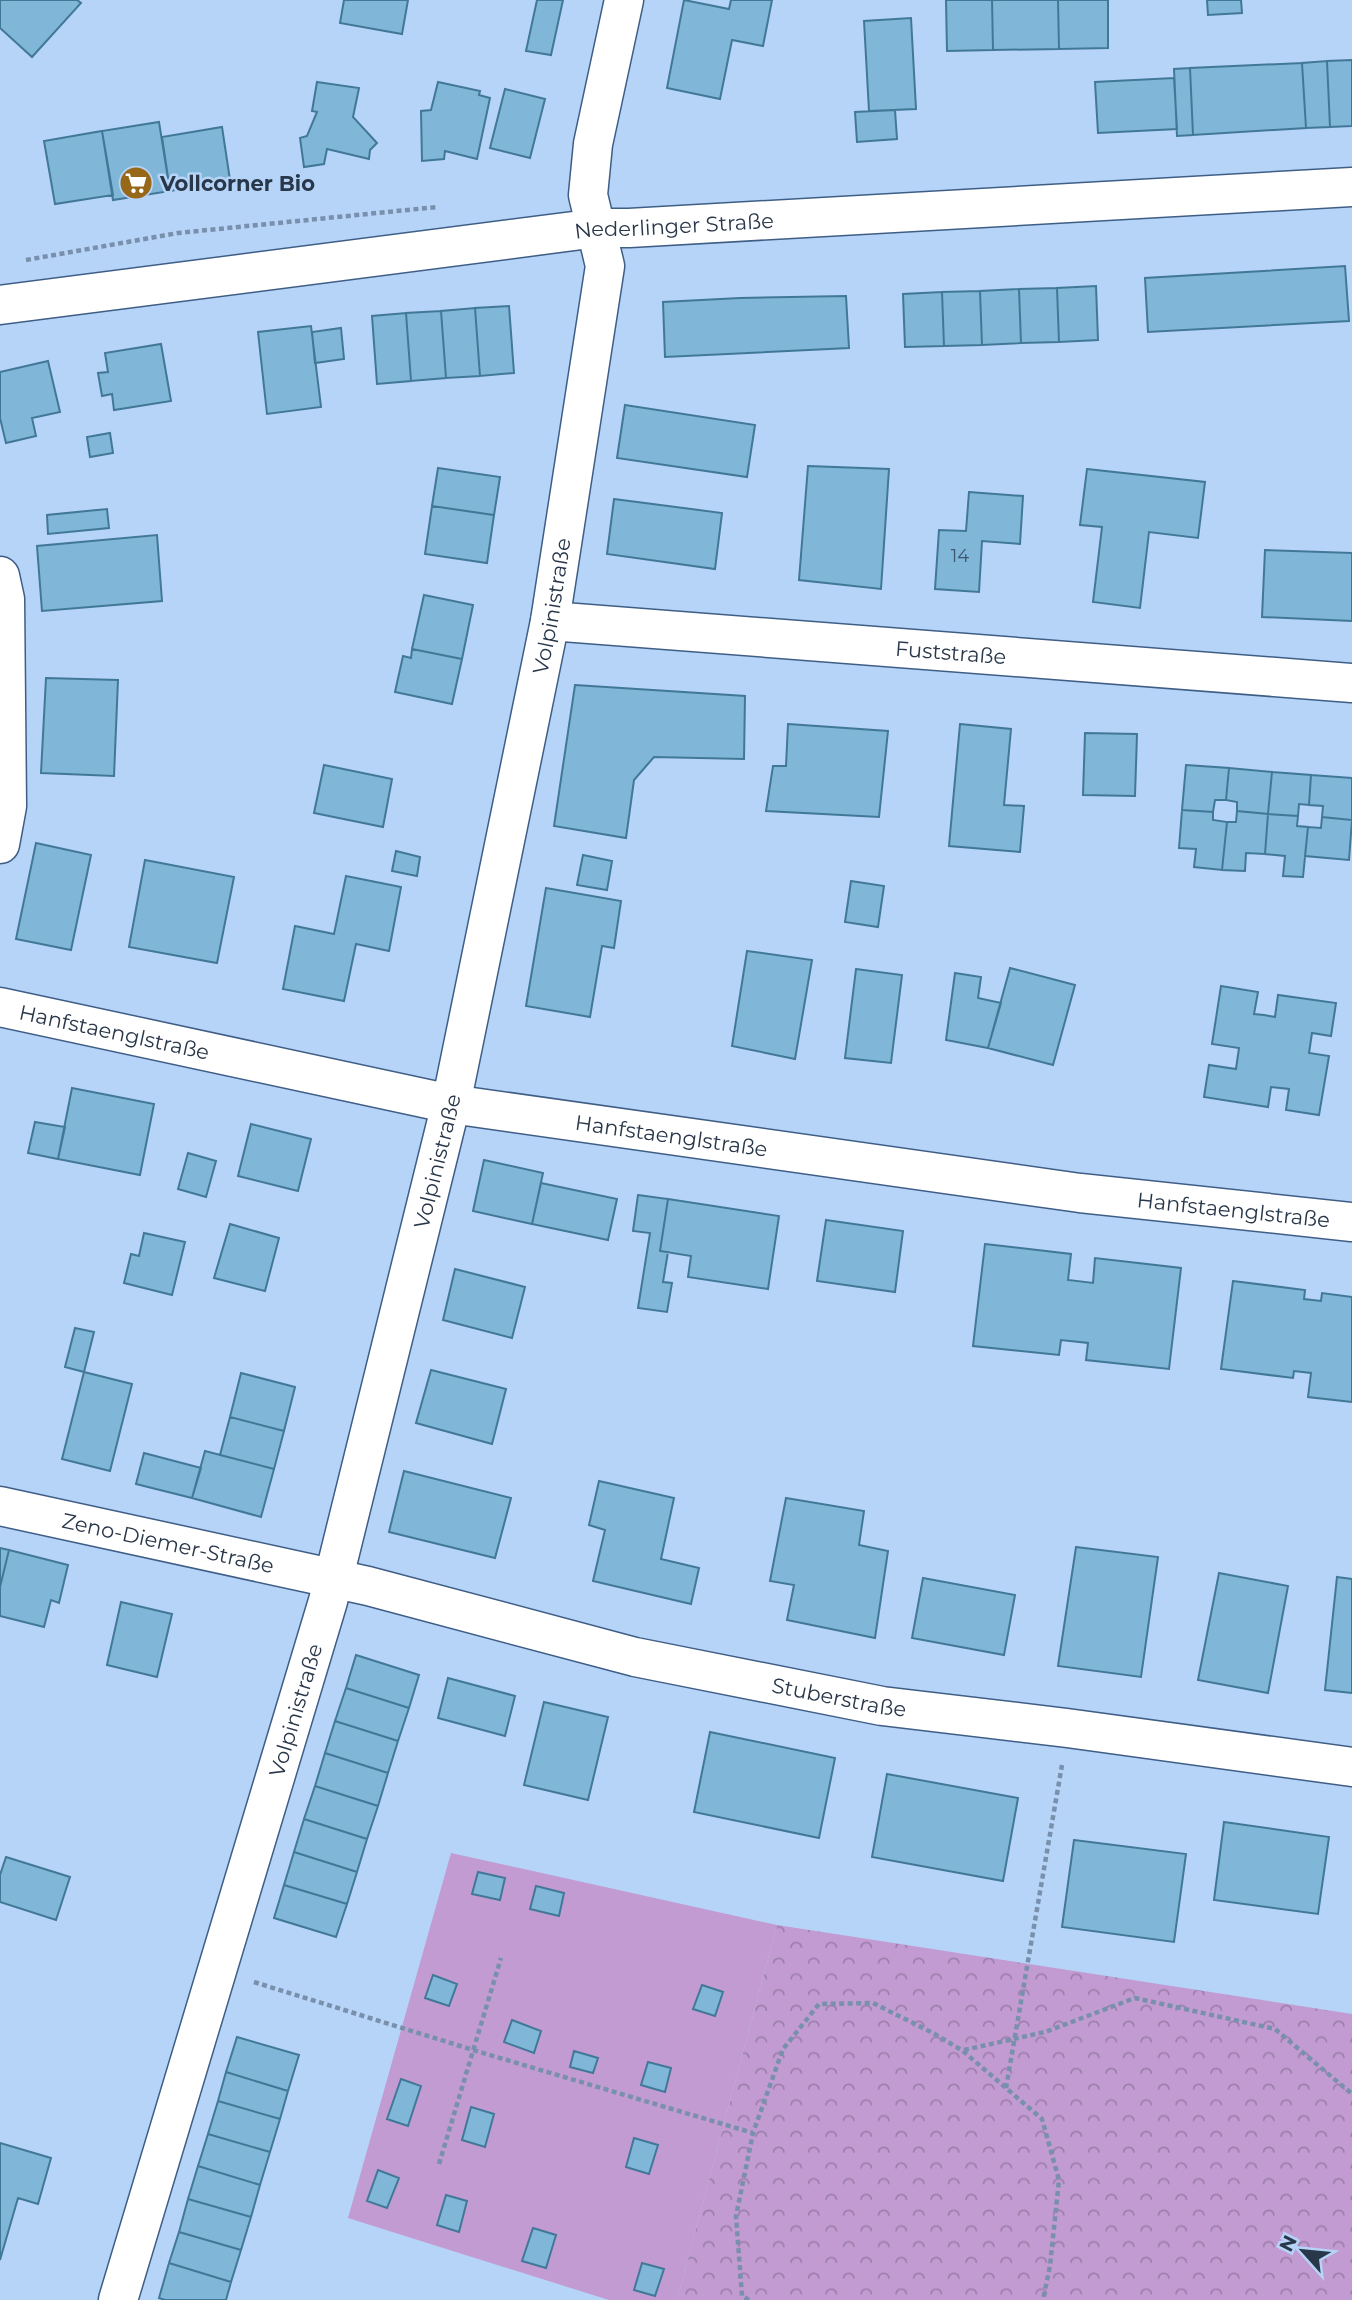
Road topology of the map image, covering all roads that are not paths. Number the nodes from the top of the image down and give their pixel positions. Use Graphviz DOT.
graph roads {
  1 [pos="624,0"];
  2 [pos="1352,187"];
  3 [pos="597,228"];
  4 [pos="0,305"];
  5 [pos="0,576"];
  6 [pos="550,621"];
  7 [pos="1352,683"];
  8 [pos="0,844"];
  9 [pos="0,1007"];
  10 [pos="451,1104"];
  11 [pos="1352,1222"];
  12 [pos="0,1506"];
  13 [pos="334,1580"];
  14 [pos="1352,1767"];
  15 [pos="118,2300"];
  1 -- 3 [label="street, Volpinistraße"];
  2 -- 3 [label="street, Nederlinger Straße"];
  3 -- 4 [label="street, Nederlinger Straße"];
  3 -- 6 [label="street, Volpinistraße"];
  5 -- 8 [label="street"];
  6 -- 7 [label="street, Fuststraße"];
  6 -- 10 [label="street, Volpinistraße"];
  9 -- 10 [label="street, Hanfstaenglstraße"];
  10 -- 11 [label="street, Hanfstaenglstraße"];
  10 -- 13 [label="street, Volpinistraße"];
  12 -- 13 [label="street, Zeno-Diemer-Straße"];
  13 -- 14 [label="street, Stuberstraße"];
  13 -- 15 [label="street, Volpinistraße"];
}
